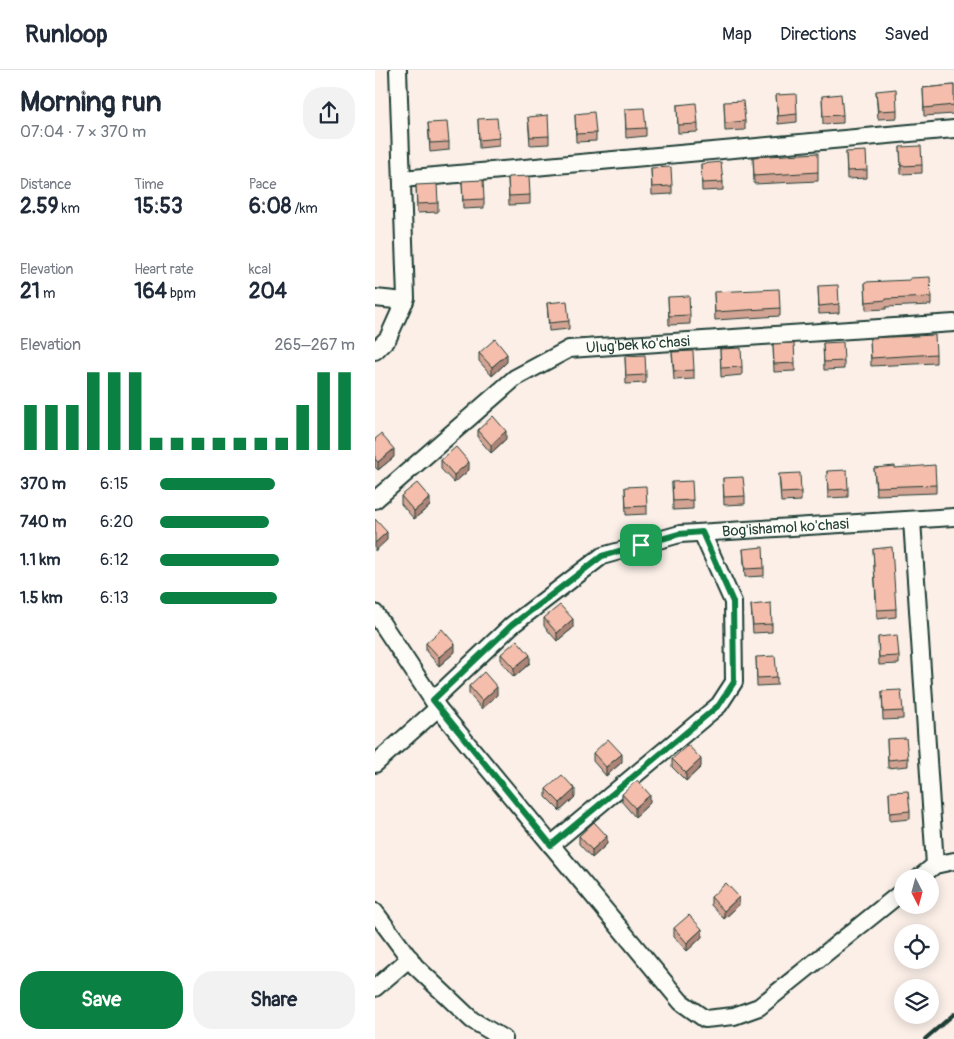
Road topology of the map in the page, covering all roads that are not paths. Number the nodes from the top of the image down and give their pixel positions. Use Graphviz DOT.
graph roads {
  1 [pos="398,70"];
  2 [pos="954,130"];
  3 [pos="402,179"];
  4 [pos="375,298"];
  5 [pos="405,301"];
  6 [pos="954,324"];
  7 [pos="375,351"];
  8 [pos="375,500"];
  9 [pos="954,517"];
  10 [pos="912,520"];
  11 [pos="702,532"];
  12 [pos="375,613"];
  13 [pos="436,704"];
  14 [pos="375,764"];
  15 [pos="551,845"];
  16 [pos="954,861"];
  17 [pos="935,865"];
  18 [pos="930,869"];
  19 [pos="894,898"];
  20 [pos="375,912"];
  21 [pos="410,958"];
  22 [pos="375,988"];
  23 [pos="504,1039"];
  1 -- 3 [label="street"];
  2 -- 3 [label="street"];
  3 -- 5 [label="street"];
  4 -- 5 [label="street"];
  5 -- 7 [label="street"];
  6 -- 8 [label="street, Ulug'bek ko'chasi"];
  9 -- 10 [label="street, Bog'ishamol ko'chasi"];
  10 -- 11 [label="street, Bog'ishamol ko'chasi"];
  10 -- 17 [label="street"];
  11 -- 13 [label="street, Bog'ishamol ko'chasi"];
  11 -- 15 [label="street"];
  12 -- 13 [label="street"];
  13 -- 14 [label="street, Bog'ishamol ko'chasi"];
  13 -- 15 [label="street"];
  15 -- 19 [label="street"];
  16 -- 17 [label="street"];
  17 -- 18 [label="street"];
  20 -- 21 [label="street"];
  21 -- 22 [label="street"];
  21 -- 23 [label="street"];
}
